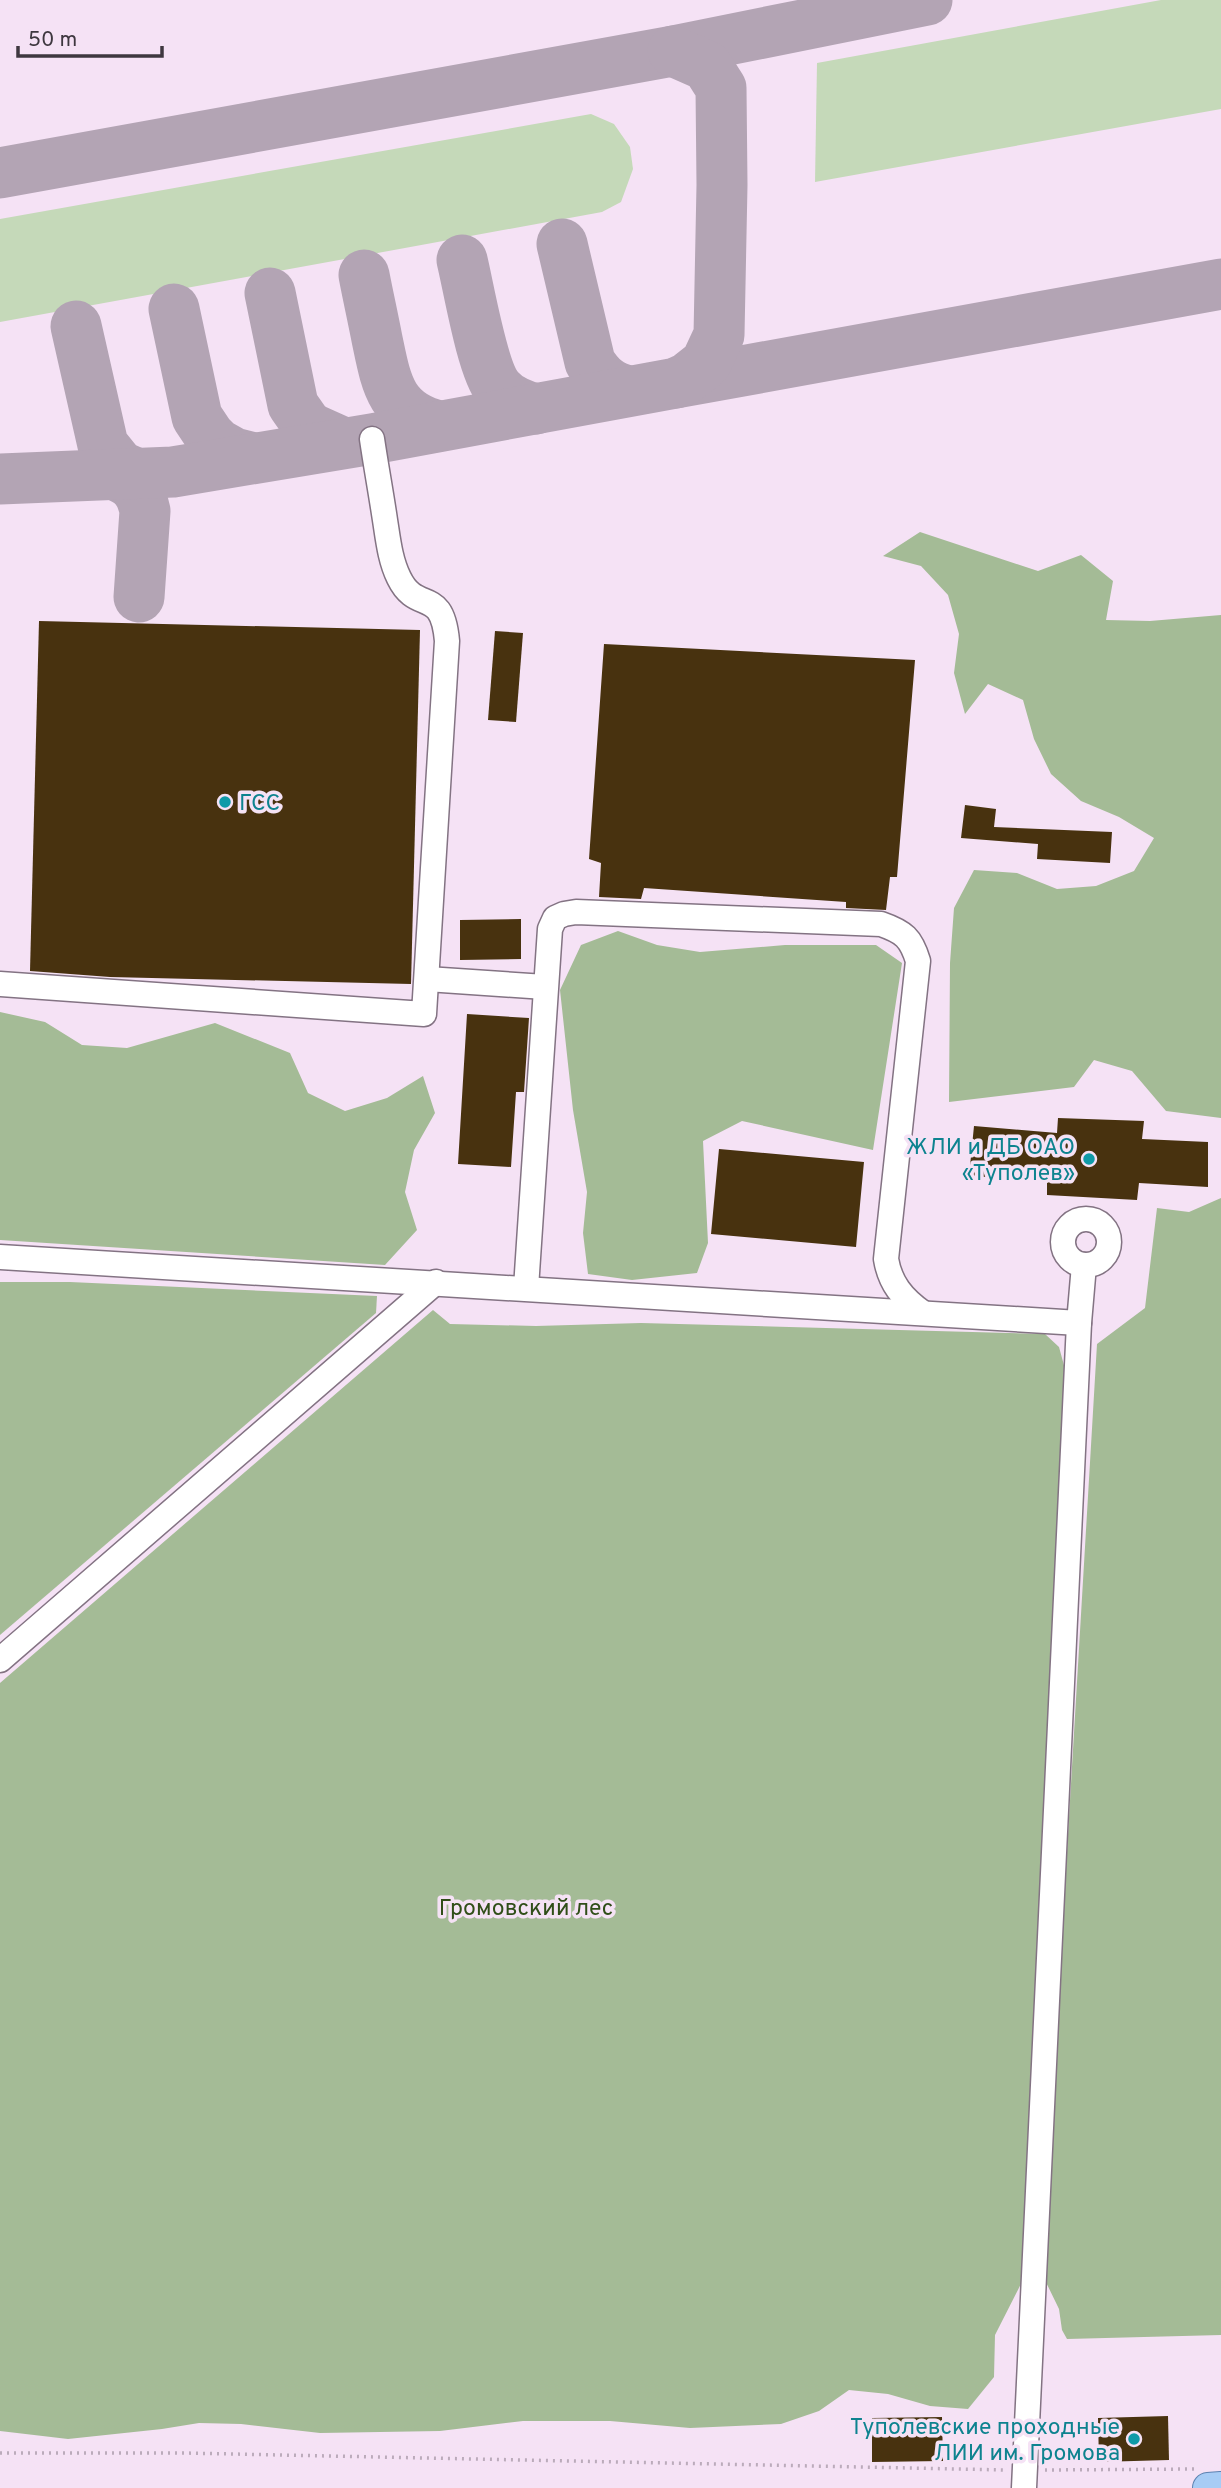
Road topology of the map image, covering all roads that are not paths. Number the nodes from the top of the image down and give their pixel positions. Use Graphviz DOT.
graph roads {
  1 [pos="372,439"];
  2 [pos="427,979"];
  3 [pos="0,984"];
  4 [pos="545,987"];
  5 [pos="0,1257"];
  6 [pos="1084,1265"];
  7 [pos="436,1282"];
  8 [pos="526,1288"];
  9 [pos="922,1313"];
  10 [pos="1079,1323"];
  11 [pos="0,1660"];
  12 [pos="1203,2478"];
  13 [pos="1024,2479"];
  14 [pos="1221,2487"];
  1 -- 2 [label="lane"];
  2 -- 3 [label="lane"];
  2 -- 4 [label="lane"];
  4 -- 8 [label="lane"];
  4 -- 9 [label="lane"];
  5 -- 7 [label="lane"];
  6 -- 10 [label="lane"];
  7 -- 8 [label="lane"];
  7 -- 11 [label="lane"];
  8 -- 9 [label="lane"];
  9 -- 10 [label="lane"];
  10 -- 13 [label="lane"];
  12 -- 14 [label="main road"];
}
